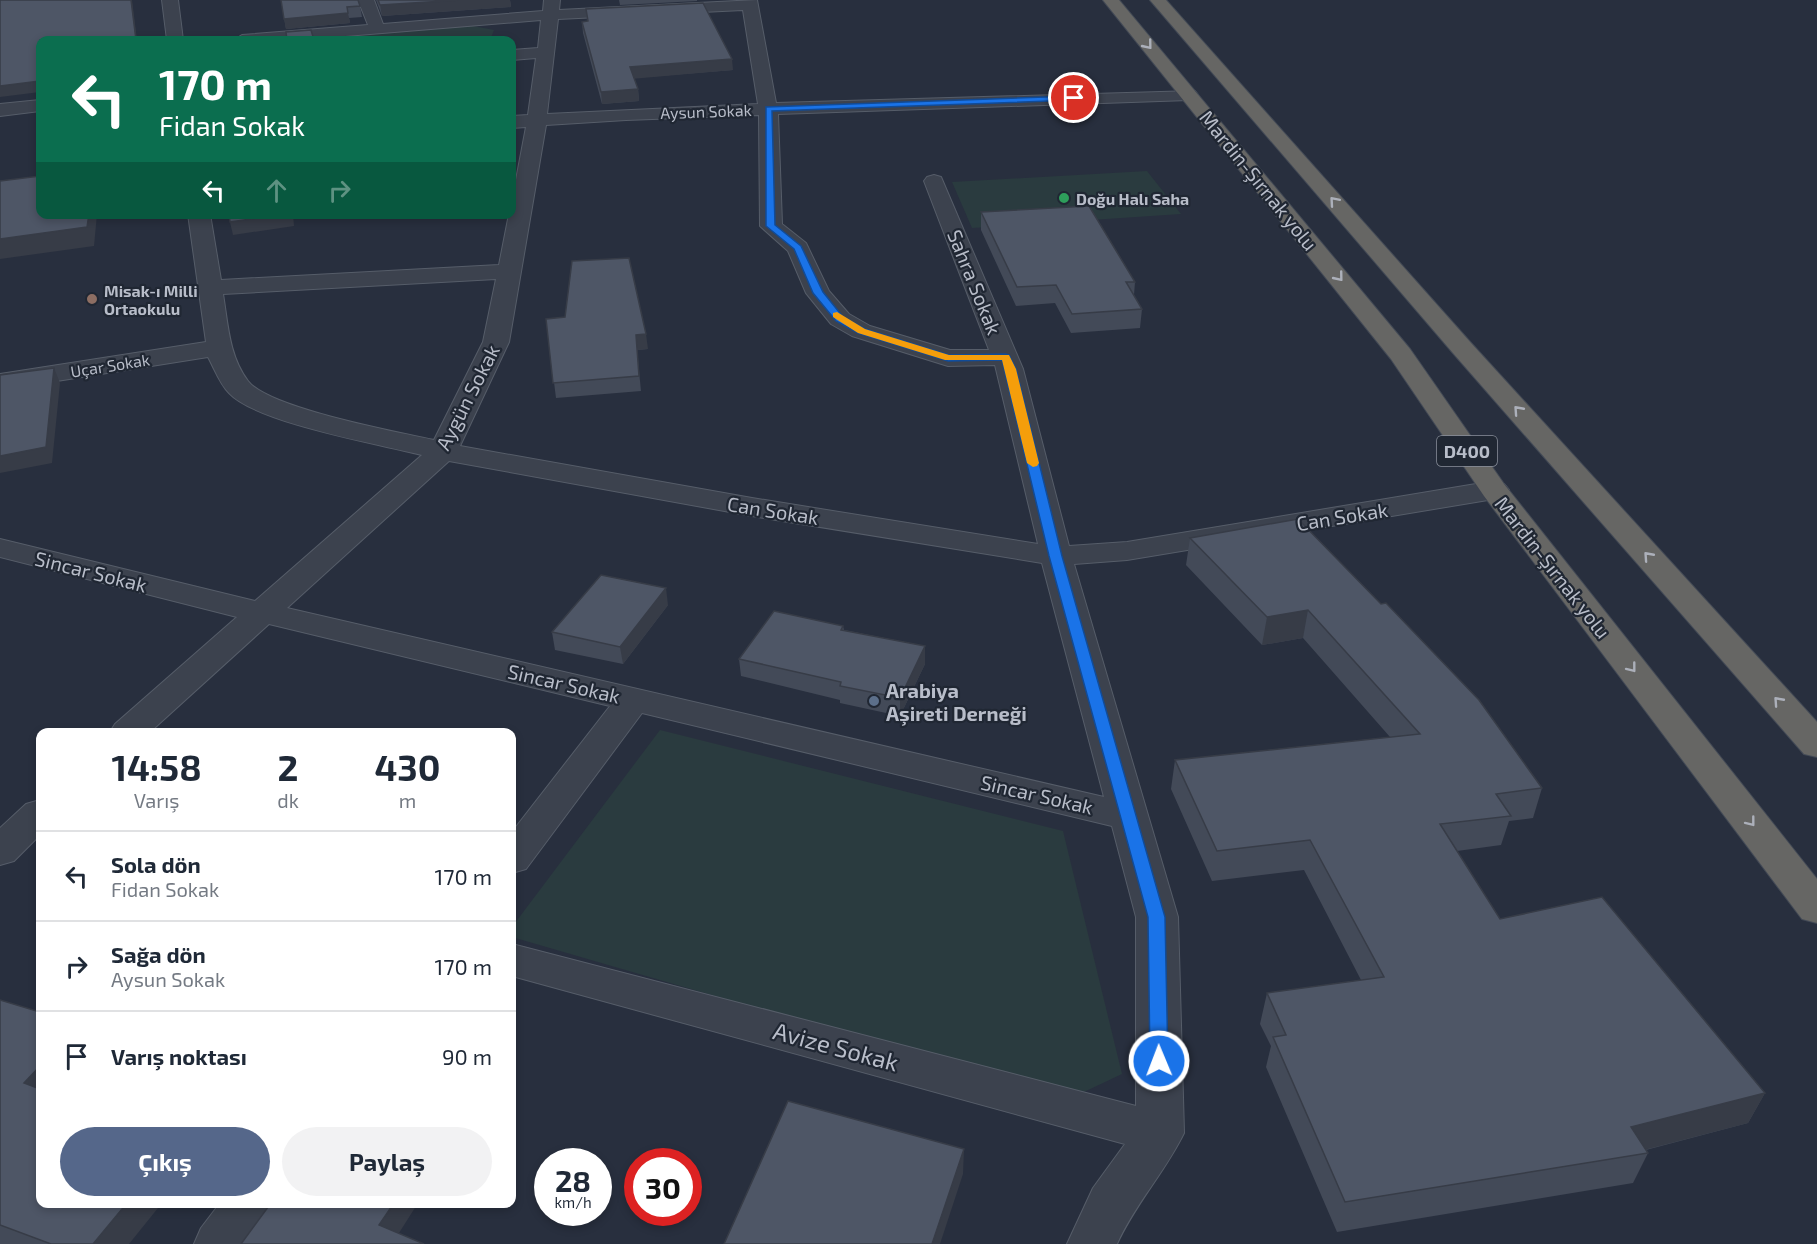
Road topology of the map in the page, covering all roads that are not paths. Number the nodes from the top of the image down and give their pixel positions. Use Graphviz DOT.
graph roads {
  1 [pos="170,0"];
  2 [pos="366,0"];
  3 [pos="1111,0"];
  4 [pos="1158,0"];
  5 [pos="750,3"];
  6 [pos="551,7"];
  7 [pos="377,28"];
  8 [pos="174,36"];
  9 [pos="287,36"];
  10 [pos="545,52"];
  11 [pos="516,56"];
  12 [pos="1189,95"];
  13 [pos="36,106"];
  14 [pos="768,109"];
  15 [pos="0,110"];
  16 [pos="524,121"];
  17 [pos="934,181"];
  18 [pos="516,202"];
  19 [pos="200,219"];
  20 [pos="514,219"];
  21 [pos="509,272"];
  22 [pos="210,288"];
  23 [pos="219,348"];
  24 [pos="1005,357"];
  25 [pos="0,382"];
  26 [pos="443,451"];
  27 [pos="1494,490"];
  28 [pos="0,548"];
  29 [pos="1056,556"];
  30 [pos="263,611"];
  31 [pos="633,699"];
  32 [pos="132,728"];
  33 [pos="1817,745"];
  34 [pos="1128,816"];
  35 [pos="36,817"];
  36 [pos="0,851"];
  37 [pos="516,854"];
  38 [pos="1817,908"];
  39 [pos="516,961"];
  40 [pos="1160,1133"];
  41 [pos="246,1208"];
  42 [pos="219,1244"];
  43 [pos="1092,1244"];
  1 -- 8 [label="street"];
  2 -- 7 [label="street"];
  3 -- 12 [label="highway, Mardin-Şırnak yolu / D400, one-way"];
  33 -- 4 [label="highway, Mardin-Şırnak yolu, one-way"];
  5 -- 6 [label="street"];
  5 -- 14 [label="street"];
  6 -- 7 [label="street"];
  6 -- 10 [label="street, Aygün Sokak"];
  7 -- 9 [label="street"];
  10 -- 11 [label="street"];
  10 -- 16 [label="street, Aygün Sokak"];
  12 -- 14 [label="street, Aysun Sokak"];
  12 -- 27 [label="highway, Mardin-Şırnak yolu / D400, one-way"];
  13 -- 15 [label="street"];
  14 -- 16 [label="street, Aysun Sokak"];
  14 -- 24 [label="street"];
  16 -- 18 [label="street, Aygün Sokak"];
  17 -- 24 [label="street, Sahra Sokak"];
  19 -- 22 [label="street, Can Sokak"];
  20 -- 21 [label="street, Aygün Sokak"];
  21 -- 22 [label="street"];
  21 -- 26 [label="street, Aygün Sokak"];
  22 -- 23 [label="street, Can Sokak"];
  23 -- 25 [label="street, Uçar Sokak"];
  23 -- 26 [label="street, Can Sokak"];
  24 -- 29 [label="street, Sahra Sokak"];
  26 -- 29 [label="street, Can Sokak"];
  26 -- 30 [label="street, Aygün Sokak"];
  27 -- 29 [label="street, Can Sokak"];
  27 -- 38 [label="highway, Mardin-Şırnak yolu / D400, one-way"];
  28 -- 30 [label="street, Sincar Sokak"];
  29 -- 34 [label="street, Sahra Sokak"];
  30 -- 31 [label="street, Sincar Sokak"];
  30 -- 32 [label="street, Aygün Sokak"];
  31 -- 34 [label="street, Sincar Sokak"];
  31 -- 37 [label="street"];
  34 -- 40 [label="street, Sahra Sokak"];
  35 -- 36 [label="street"];
  39 -- 40 [label="street, Avize Sokak"];
  40 -- 43 [label="street"];
  41 -- 42 [label="street"];
}
